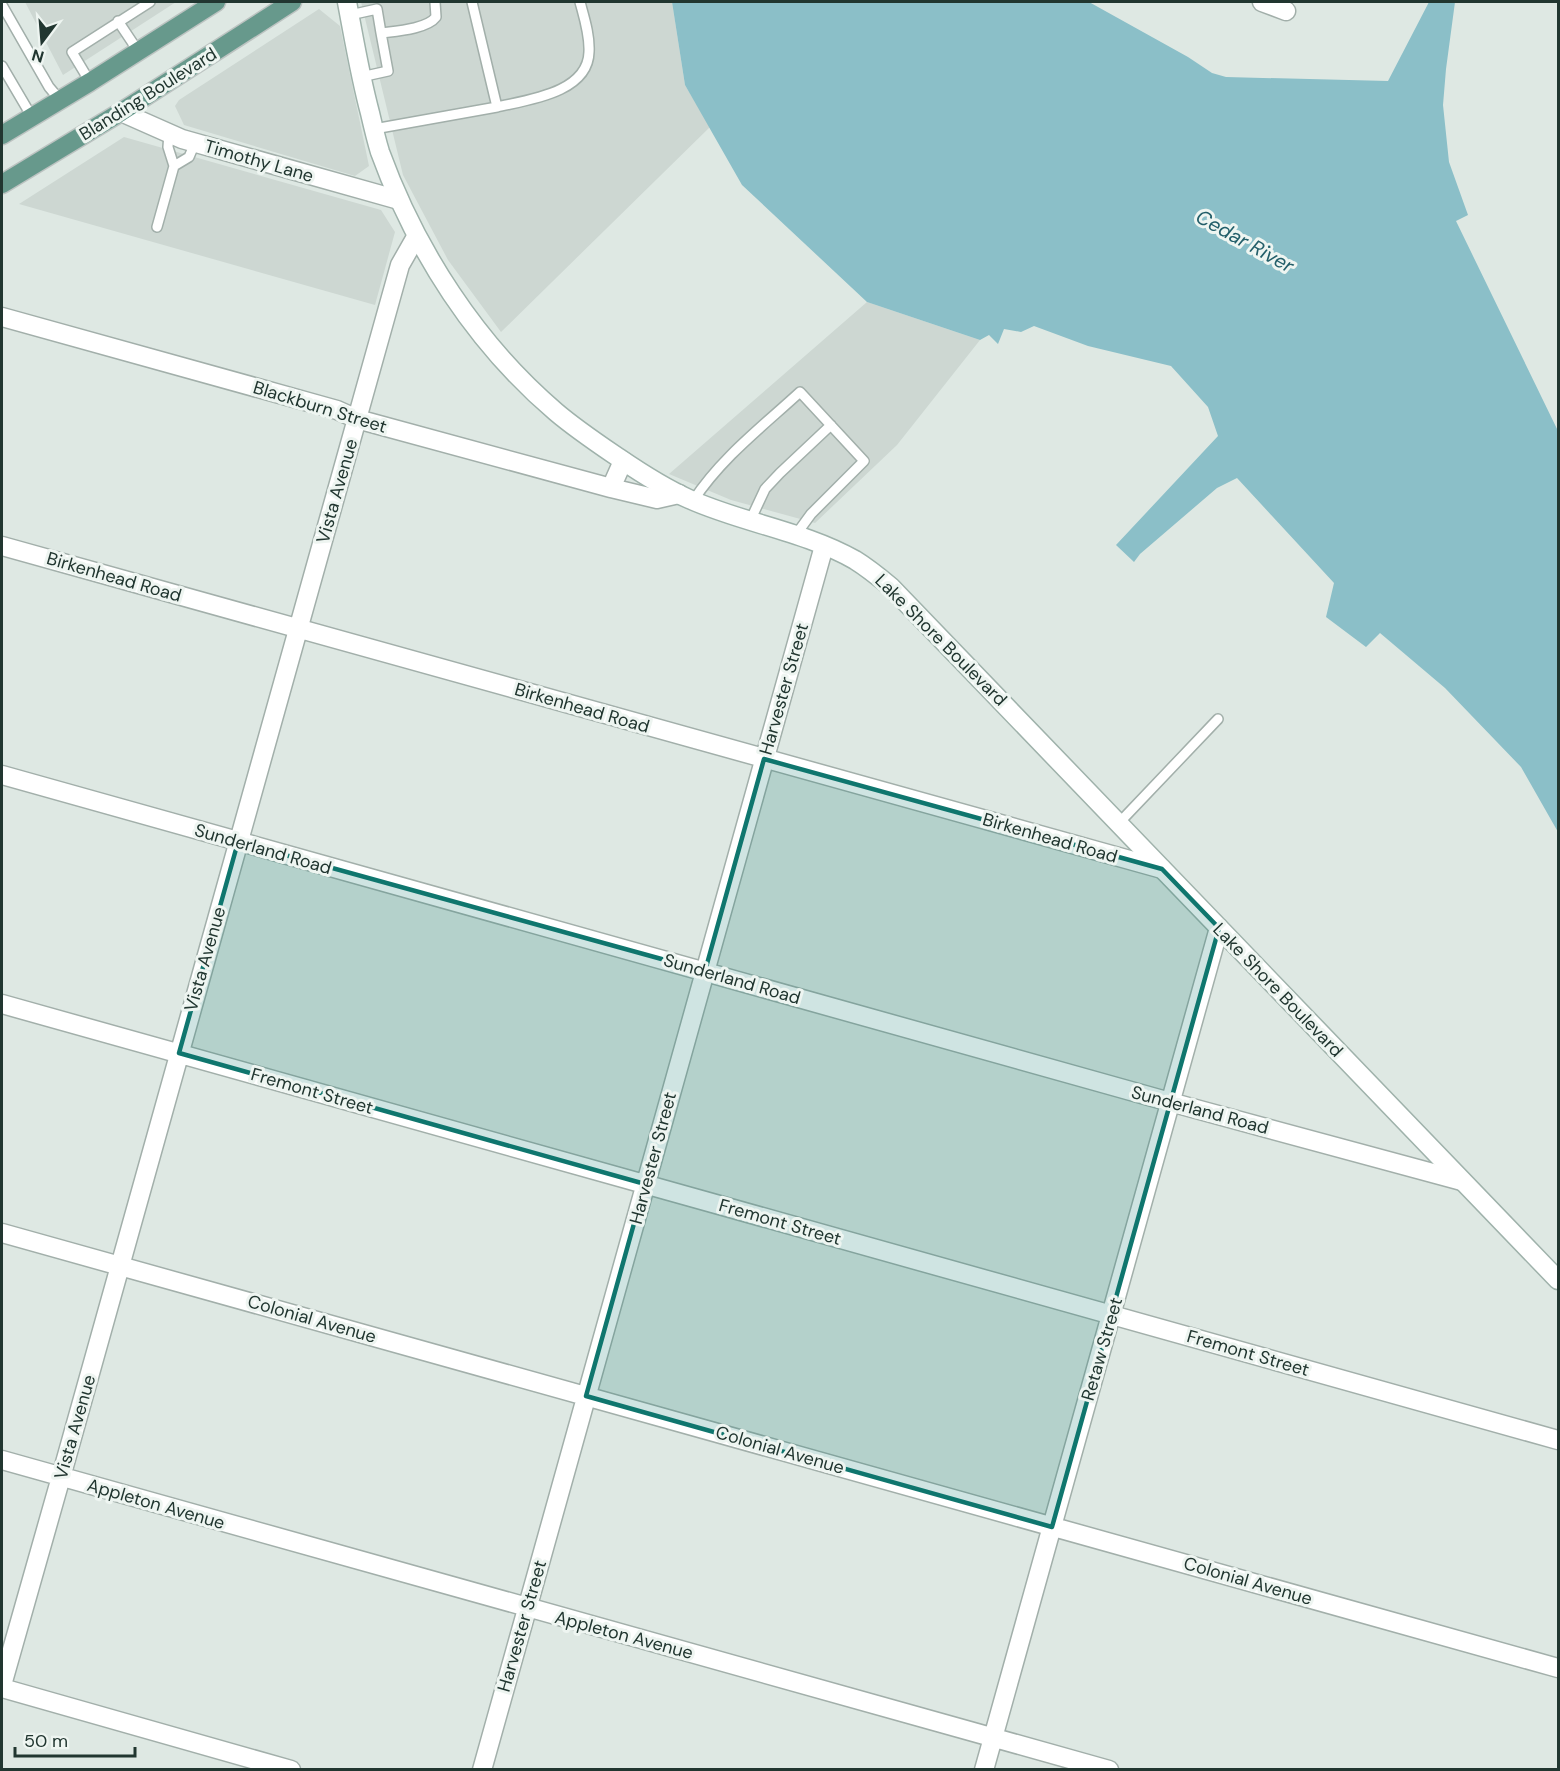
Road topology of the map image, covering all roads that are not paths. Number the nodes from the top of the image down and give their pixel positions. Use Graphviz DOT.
graph roads {
  1 [pos="150,2"];
  2 [pos="214,2"];
  3 [pos="292,2"];
  4 [pos="435,2"];
  5 [pos="472,2"];
  6 [pos="580,2"];
  7 [pos="1262,2"];
  8 [pos="2,5"];
  9 [pos="349,8"];
  10 [pos="1286,11"];
  11 [pos="118,21"];
  12 [pos="381,33"];
  13 [pos="138,51"];
  14 [pos="2,66"];
  15 [pos="361,78"];
  16 [pos="90,82"];
  17 [pos="60,100"];
  18 [pos="497,107"];
  19 [pos="122,112"];
  20 [pos="32,117"];
  21 [pos="374,129"];
  22 [pos="169,133"];
  23 [pos="2,135"];
  24 [pos="195,143"];
  25 [pos="174,166"];
  26 [pos="2,184"];
  27 [pos="399,200"];
  28 [pos="157,227"];
  29 [pos="416,237"];
  30 [pos="2,317"];
  31 [pos="357,419"];
  32 [pos="831,426"];
  33 [pos="623,460"];
  34 [pos="611,488"];
  35 [pos="686,497"];
  36 [pos="750,521"];
  37 [pos="795,536"];
  38 [pos="2,546"];
  39 [pos="824,546"];
  40 [pos="298,629"];
  41 [pos="1218,719"];
  42 [pos="764,759"];
  43 [pos="2,775"];
  44 [pos="1118,824"];
  45 [pos="238,842"];
  46 [pos="1162,869"];
  47 [pos="1219,928"];
  48 [pos="705,971"];
  49 [pos="2,1004"];
  50 [pos="179,1053"];
  51 [pos="1170,1102"];
  52 [pos="1462,1181"];
  53 [pos="645,1184"];
  54 [pos="2,1233"];
  55 [pos="120,1266"];
  56 [pos="1558,1280"];
  57 [pos="1112,1314"];
  58 [pos="586,1396"];
  59 [pos="1558,1440"];
  60 [pos="2,1460"];
  61 [pos="61,1477"];
  62 [pos="1052,1527"];
  63 [pos="527,1608"];
  64 [pos="1558,1668"];
  65 [pos="2,1687"];
  66 [pos="993,1737"];
  67 [pos="291,1770"];
  68 [pos="482,1770"];
  69 [pos="984,1770"];
  70 [pos="1109,1770"];
  1 -- 11 [label="lane"];
  2 -- 13 [label="main road"];
  3 -- 19 [label="main road, Blanding Boulevard"];
  4 -- 12 [label="lane"];
  5 -- 18 [label="lane"];
  6 -- 18 [label="lane"];
  7 -- 10 [label="street"];
  8 -- 17 [label="lane"];
  9 -- 12 [label="lane"];
  9 -- 15 [label="street, Lake Shore Boulevard"];
  11 -- 13 [label="lane"];
  11 -- 16 [label="lane"];
  12 -- 15 [label="lane"];
  13 -- 16 [label="main road"];
  14 -- 20 [label="lane"];
  15 -- 21 [label="street, Lake Shore Boulevard"];
  16 -- 17 [label="main road"];
  17 -- 20 [label="main road"];
  18 -- 21 [label="lane"];
  19 -- 22 [label="street, Timothy Lane"];
  19 -- 26 [label="main road, Blanding Boulevard"];
  20 -- 23 [label="main road"];
  21 -- 27 [label="street, Lake Shore Boulevard"];
  22 -- 24 [label="street, Timothy Lane"];
  22 -- 25 [label="lane"];
  24 -- 25 [label="lane"];
  24 -- 27 [label="street, Timothy Lane"];
  25 -- 28 [label="lane"];
  27 -- 29 [label="street, Lake Shore Boulevard"];
  29 -- 31 [label="street, Vista Avenue"];
  29 -- 33 [label="street, Lake Shore Boulevard"];
  30 -- 31 [label="street, Blackburn Street"];
  31 -- 34 [label="street, Blackburn Street"];
  31 -- 40 [label="street, Vista Avenue"];
  32 -- 35 [label="lane"];
  32 -- 36 [label="lane"];
  32 -- 37 [label="lane"];
  33 -- 34 [label="street"];
  33 -- 35 [label="street, Lake Shore Boulevard"];
  34 -- 35 [label="street, Blackburn Street"];
  35 -- 36 [label="street, Lake Shore Boulevard"];
  36 -- 37 [label="street, Lake Shore Boulevard"];
  37 -- 39 [label="street, Lake Shore Boulevard"];
  38 -- 40 [label="street, Birkenhead Road"];
  39 -- 42 [label="street, Harvester Street"];
  39 -- 44 [label="street, Lake Shore Boulevard"];
  40 -- 42 [label="street, Birkenhead Road"];
  40 -- 45 [label="street, Vista Avenue"];
  41 -- 44 [label="lane"];
  42 -- 46 [label="street, Birkenhead Road"];
  42 -- 48 [label="street, Harvester Street"];
  43 -- 45 [label="street, Sunderland Road"];
  44 -- 46 [label="street, Lake Shore Boulevard"];
  45 -- 48 [label="street, Sunderland Road"];
  45 -- 50 [label="street, Vista Avenue"];
  46 -- 47 [label="street, Lake Shore Boulevard"];
  47 -- 51 [label="street, Retaw Street"];
  47 -- 52 [label="street, Lake Shore Boulevard"];
  48 -- 51 [label="street, Sunderland Road"];
  48 -- 53 [label="street, Harvester Street"];
  49 -- 50 [label="street, Fremont Street"];
  50 -- 53 [label="street, Fremont Street"];
  50 -- 55 [label="street, Vista Avenue"];
  51 -- 52 [label="street, Sunderland Road"];
  51 -- 57 [label="street, Retaw Street"];
  52 -- 56 [label="street, Lake Shore Boulevard"];
  53 -- 57 [label="street, Fremont Street"];
  53 -- 58 [label="street, Harvester Street"];
  54 -- 55 [label="street, Colonial Avenue"];
  55 -- 58 [label="street, Colonial Avenue"];
  55 -- 61 [label="street, Vista Avenue"];
  57 -- 59 [label="street, Fremont Street"];
  57 -- 62 [label="street, Retaw Street"];
  58 -- 62 [label="street, Colonial Avenue"];
  58 -- 63 [label="street, Harvester Street"];
  60 -- 61 [label="street, Appleton Avenue"];
  61 -- 63 [label="street, Appleton Avenue"];
  61 -- 65 [label="street, Vista Avenue"];
  62 -- 64 [label="street, Colonial Avenue"];
  62 -- 66 [label="street, Retaw Street"];
  63 -- 66 [label="street, Appleton Avenue"];
  63 -- 68 [label="street, Harvester Street"];
  65 -- 67 [label="street"];
  66 -- 69 [label="street, Retaw Street"];
  66 -- 70 [label="street, Appleton Avenue"];
}
